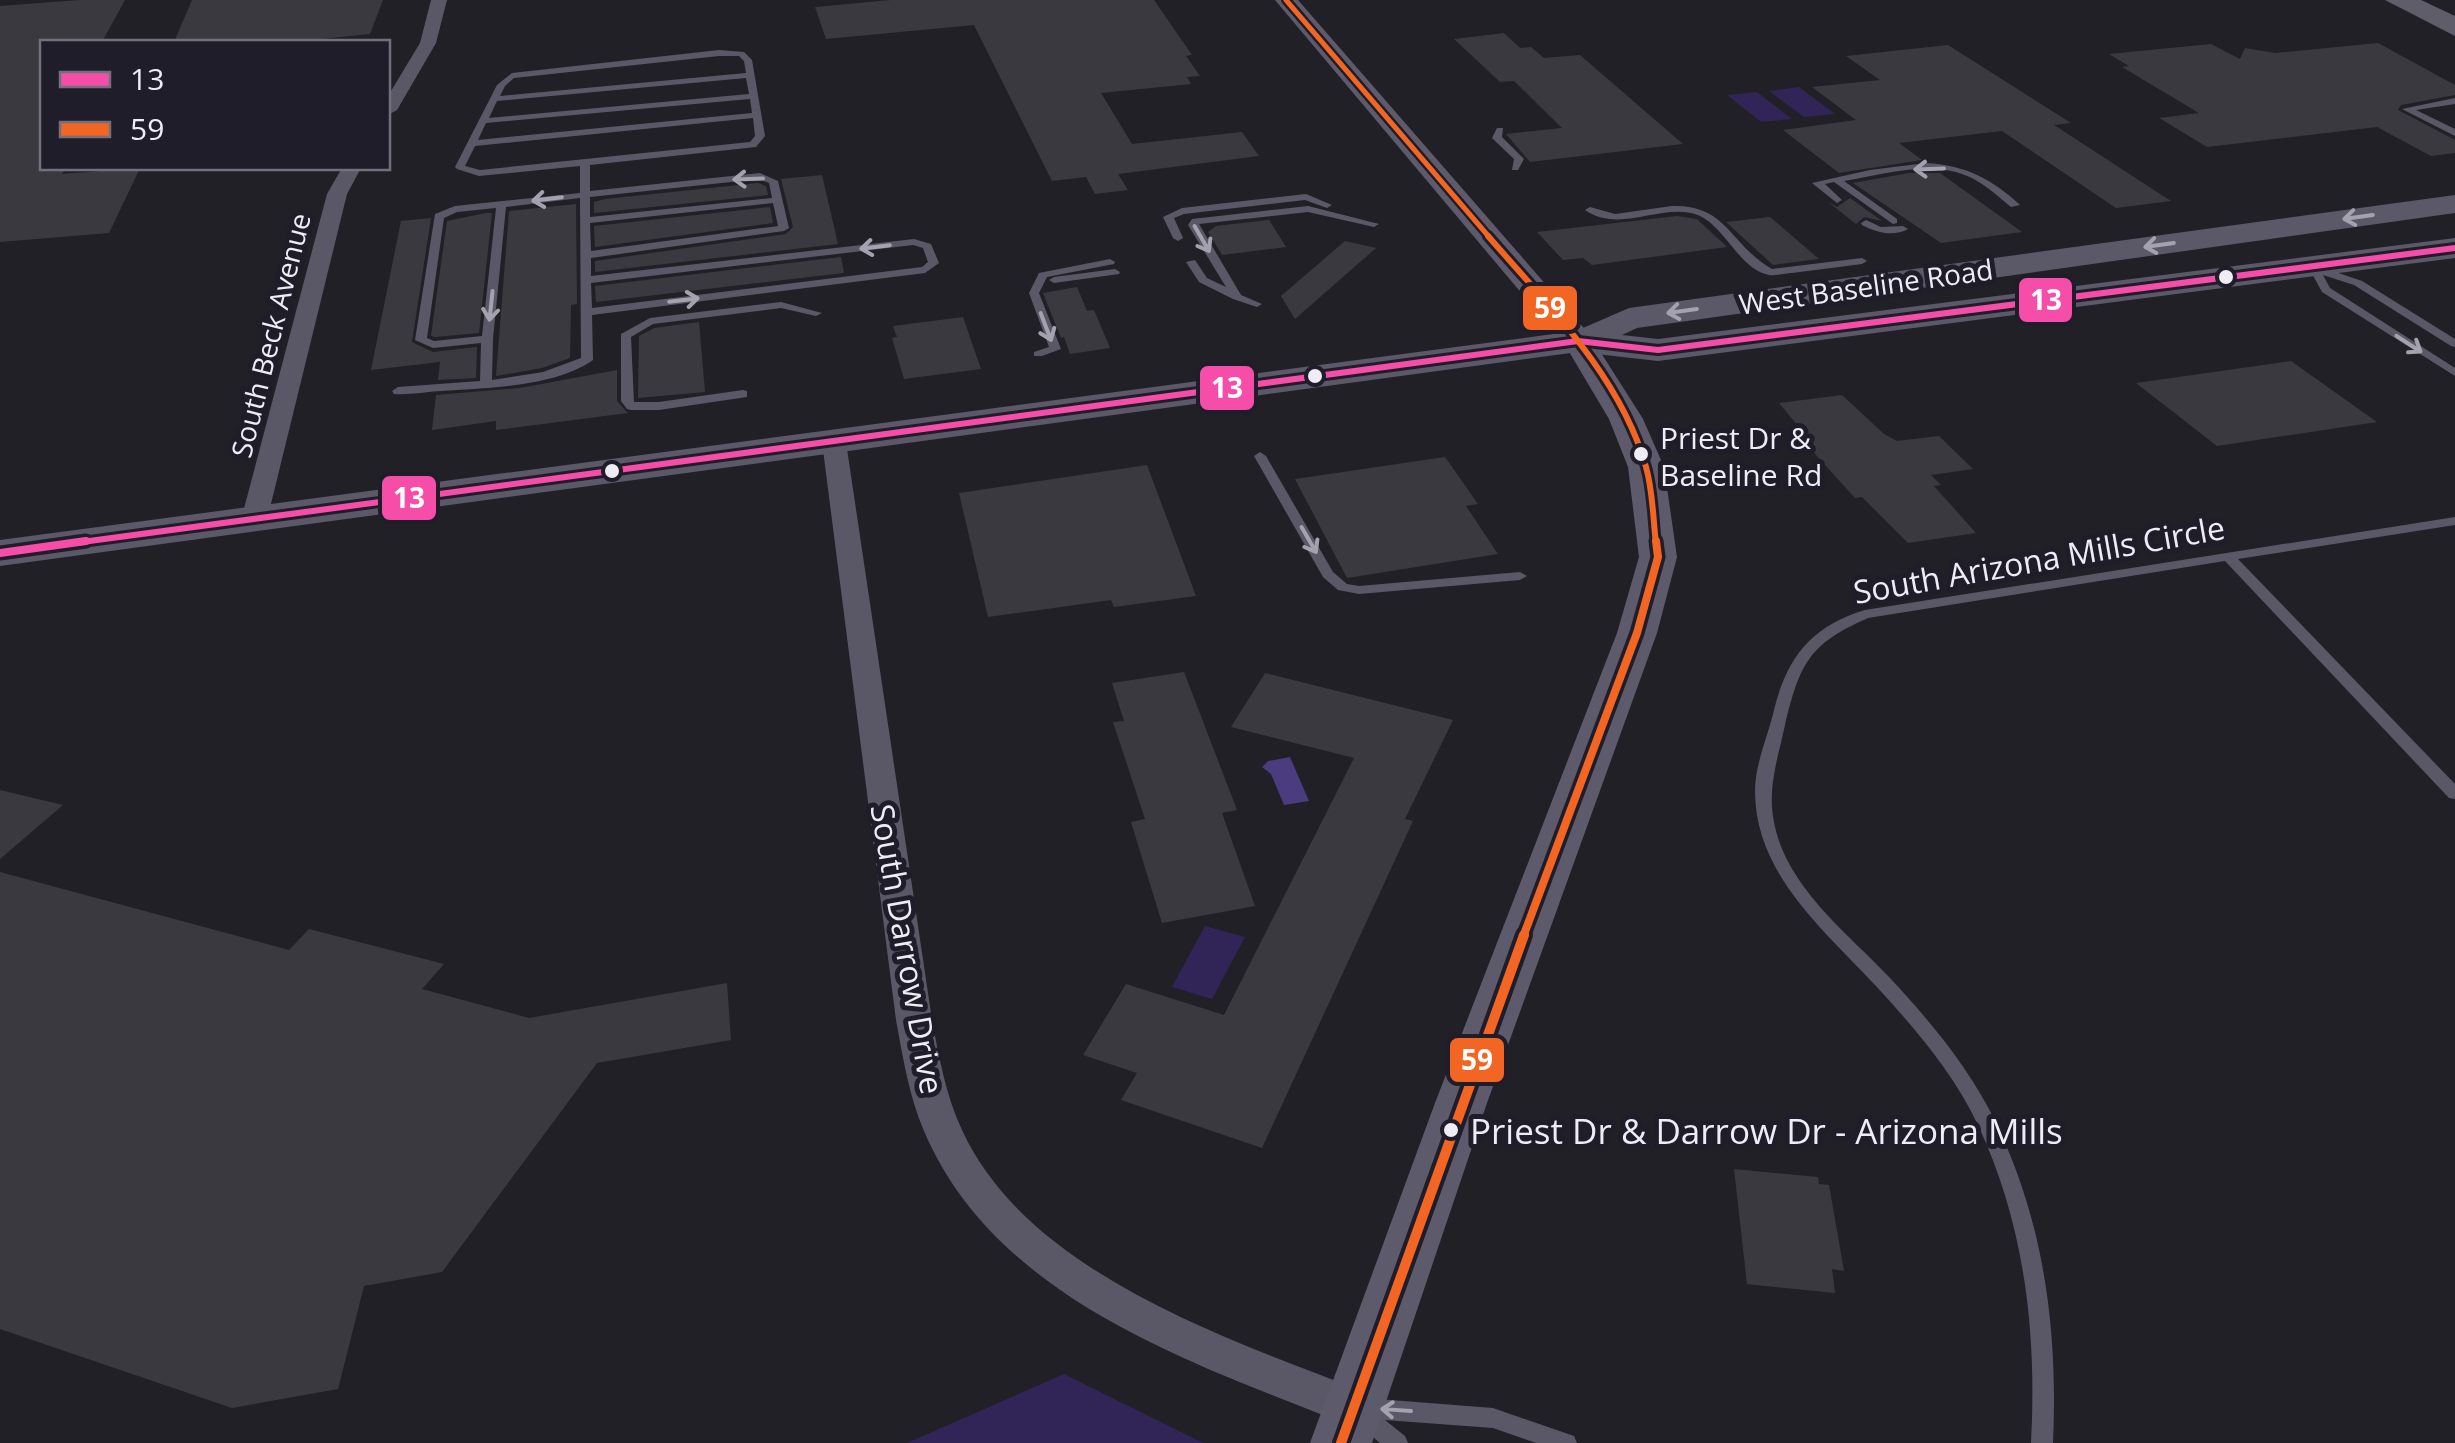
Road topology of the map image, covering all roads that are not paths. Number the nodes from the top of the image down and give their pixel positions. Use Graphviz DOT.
graph roads {
  1 [pos="439,0"];
  2 [pos="1286,0"];
  3 [pos="2400,0"];
  4 [pos="2455,26"];
  5 [pos="751,75"];
  6 [pos="754,96"];
  7 [pos="494,99"];
  8 [pos="2455,101"];
  9 [pos="390,107"];
  10 [pos="757,115"];
  11 [pos="482,121"];
  12 [pos="1500,130"];
  13 [pos="2455,133"];
  14 [pos="471,144"];
  15 [pos="585,164"];
  16 [pos="1515,168"];
  17 [pos="350,170"];
  18 [pos="1836,178"];
  19 [pos="584,194"];
  20 [pos="777,200"];
  21 [pos="1837,200"];
  22 [pos="501,204"];
  23 [pos="2455,204"];
  24 [pos="2015,205"];
  25 [pos="1590,210"];
  26 [pos="1343,214"];
  27 [pos="586,220"];
  28 [pos="1866,223"];
  29 [pos="1374,224"];
  30 [pos="2256,231"];
  31 [pos="1178,238"];
  32 [pos="2455,248"];
  33 [pos="588,255"];
  34 [pos="2087,255"];
  35 [pos="1862,261"];
  36 [pos="1191,262"];
  37 [pos="1112,267"];
  38 [pos="2314,268"];
  39 [pos="588,280"];
  40 [pos="1237,297"];
  41 [pos="1257,304"];
  42 [pos="1992,308"];
  43 [pos="588,312"];
  44 [pos="816,313"];
  45 [pos="487,339"];
  46 [pos="1578,342"];
  47 [pos="2455,344"];
  48 [pos="1038,354"];
  49 [pos="2455,373"];
  50 [pos="486,381"];
  51 [pos="398,391"];
  52 [pos="743,394"];
  53 [pos="834,442"];
  54 [pos="1260,456"];
  55 [pos="254,520"];
  56 [pos="2455,521"];
  57 [pos="0,553"];
  58 [pos="2228,556"];
  59 [pos="1520,576"];
  60 [pos="2455,794"];
  61 [pos="1364,1431"];
  62 [pos="1566,1443"];
  63 [pos="2042,1443"];
  1 -- 9 [label="street"];
  2 -- 46 [label="main road"];
  3 -- 4 [label="highway"];
  5 -- 6 [label="lane"];
  5 -- 7 [label="lane"];
  5 -- 7 [label="lane"];
  6 -- 10 [label="lane"];
  6 -- 11 [label="lane"];
  7 -- 11 [label="lane"];
  8 -- 13 [label="lane"];
  10 -- 14 [label="lane"];
  10 -- 15 [label="lane"];
  11 -- 14 [label="lane"];
  12 -- 16 [label="lane"];
  14 -- 15 [label="lane"];
  15 -- 19 [label="lane"];
  17 -- 55 [label="street, South Beck Avenue"];
  18 -- 21 [label="lane"];
  24 -- 18 [label="lane, one-way"];
  18 -- 28 [label="lane"];
  20 -- 19 [label="lane, one-way"];
  19 -- 22 [label="lane, one-way"];
  19 -- 27 [label="lane"];
  20 -- 27 [label="lane"];
  20 -- 33 [label="lane"];
  22 -- 45 [label="lane, one-way"];
  22 -- 45 [label="lane"];
  23 -- 30 [label="main road, West Baseline Road, one-way"];
  25 -- 35 [label="lane"];
  26 -- 29 [label="lane"];
  26 -- 31 [label="lane"];
  26 -- 40 [label="lane, one-way"];
  27 -- 33 [label="lane"];
  30 -- 34 [label="main road, West Baseline Road, one-way"];
  30 -- 38 [label="main road"];
  32 -- 38 [label="main road, West Baseline Road"];
  33 -- 39 [label="lane"];
  34 -- 42 [label="main road"];
  34 -- 46 [label="main road, West Baseline Road, one-way"];
  36 -- 40 [label="lane"];
  37 -- 48 [label="lane, one-way"];
  38 -- 42 [label="main road, West Baseline Road"];
  38 -- 47 [label="lane"];
  38 -- 49 [label="lane, one-way"];
  39 -- 43 [label="lane"];
  43 -- 39 [label="lane, one-way"];
  40 -- 41 [label="lane"];
  42 -- 46 [label="main road, West Baseline Road"];
  43 -- 50 [label="lane"];
  44 -- 52 [label="lane"];
  45 -- 50 [label="lane"];
  46 -- 53 [label="main road, West Baseline Road"];
  46 -- 61 [label="main road"];
  50 -- 51 [label="lane"];
  53 -- 55 [label="main road, West Baseline Road"];
  53 -- 61 [label="street, South Darrow Drive"];
  54 -- 59 [label="lane, one-way"];
  55 -- 57 [label="main road, West Baseline Road"];
  56 -- 58 [label="lane, South Arizona Mills Circle"];
  58 -- 60 [label="lane"];
  58 -- 63 [label="lane, South Arizona Mills Circle"];
  62 -- 61 [label="lane, South Darrow Drive, one-way"];
}
